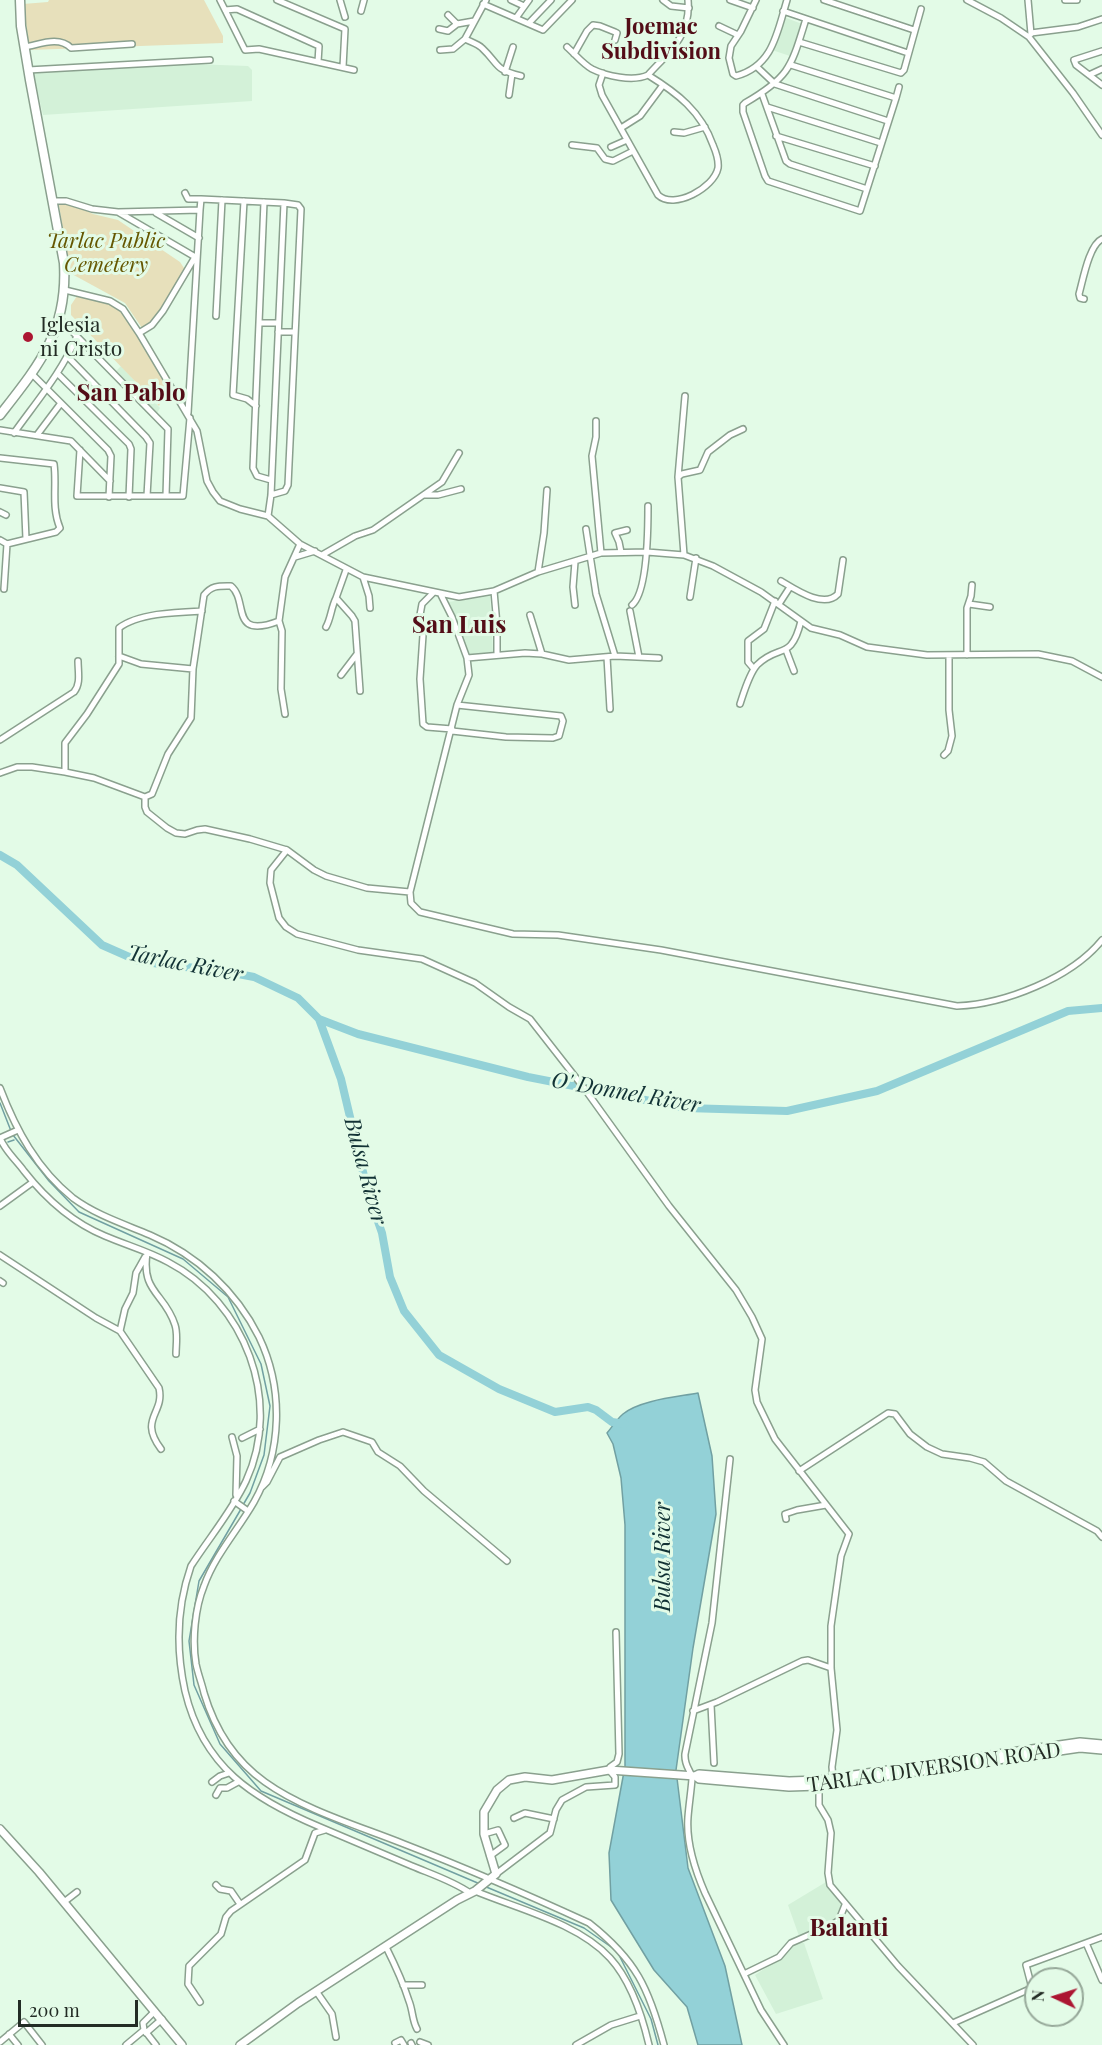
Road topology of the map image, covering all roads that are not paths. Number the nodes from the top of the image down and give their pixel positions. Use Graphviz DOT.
graph roads {
  1 [pos="20,0"];
  2 [pos="220,0"];
  3 [pos="277,0"];
  4 [pos="339,0"];
  5 [pos="364,0"];
  6 [pos="511,0"];
  7 [pos="529,0"];
  8 [pos="551,0"];
  9 [pos="572,0"];
  10 [pos="663,0"];
  11 [pos="688,0"];
  12 [pos="730,0"];
  13 [pos="756,0"];
  14 [pos="787,0"];
  15 [pos="824,0"];
  16 [pos="967,0"];
  17 [pos="1028,0"];
  18 [pos="1065,0"];
  19 [pos="1077,0"];
  20 [pos="485,2"];
  21 [pos="524,6"];
  22 [pos="689,8"];
  23 [pos="753,8"];
  24 [pos="921,9"];
  25 [pos="225,10"];
  26 [pos="361,11"];
  27 [pos="783,12"];
  28 [pos="448,15"];
  29 [pos="345,17"];
  30 [pos="516,18"];
  31 [pos="806,19"];
  32 [pos="1102,19"];
  33 [pos="474,21"];
  34 [pos="529,23"];
  35 [pos="457,24"];
  36 [pos="719,26"];
  37 [pos="439,29"];
  38 [pos="914,30"];
  39 [pos="738,35"];
  40 [pos="1030,35"];
  41 [pos="465,39"];
  42 [pos="615,40"];
  43 [pos="799,42"];
  44 [pos="132,44"];
  45 [pos="25,47"];
  46 [pos="513,47"];
  47 [pos="567,47"];
  48 [pos="440,50"];
  49 [pos="1102,51"];
  50 [pos="908,53"];
  51 [pos="574,54"];
  52 [pos="210,60"];
  53 [pos="318,62"];
  54 [pos="791,65"];
  55 [pos="343,67"];
  56 [pos="757,67"];
  57 [pos="1102,69"];
  58 [pos="28,70"];
  59 [pos="354,70"];
  60 [pos="505,72"];
  61 [pos="603,73"];
  62 [pos="512,74"];
  63 [pos="648,75"];
  64 [pos="1089,75"];
  65 [pos="521,76"];
  66 [pos="663,84"];
  67 [pos="775,84"];
  68 [pos="1102,85"];
  69 [pos="899,87"];
  70 [pos="762,94"];
  71 [pos="509,95"];
  72 [pos="896,98"];
  73 [pos="767,107"];
  74 [pos="888,121"];
  75 [pos="705,127"];
  76 [pos="621,129"];
  77 [pos="674,132"];
  78 [pos="1102,135"];
  79 [pos="776,136"];
  80 [pos="627,140"];
  81 [pos="881,142"];
  82 [pos="572,145"];
  83 [pos="611,147"];
  84 [pos="633,151"];
  85 [pos="875,166"];
  86 [pos="867,189"];
  87 [pos="185,193"];
  88 [pos="201,199"];
  89 [pos="222,200"];
  90 [pos="53,201"];
  91 [pos="243,201"];
  92 [pos="264,202"];
  93 [pos="284,203"];
  94 [pos="200,210"];
  95 [pos="118,212"];
  96 [pos="155,212"];
  97 [pos="199,238"];
  98 [pos="1102,238"];
  99 [pos="196,258"];
  100 [pos="65,290"];
  101 [pos="1084,299"];
  102 [pos="216,316"];
  103 [pos="59,318"];
  104 [pos="259,323"];
  105 [pos="278,323"];
  106 [pos="278,332"];
  107 [pos="295,332"];
  108 [pos="139,333"];
  109 [pos="76,336"];
  110 [pos="68,357"];
  111 [pos="32,374"];
  112 [pos="58,374"];
  113 [pos="46,388"];
  114 [pos="685,396"];
  115 [pos="61,403"];
  116 [pos="256,406"];
  117 [pos="0,415"];
  118 [pos="189,416"];
  119 [pos="596,421"];
  120 [pos="743,429"];
  121 [pos="0,430"];
  122 [pos="14,433"];
  123 [pos="37,435"];
  124 [pos="80,450"];
  125 [pos="459,453"];
  126 [pos="0,458"];
  127 [pos="678,477"];
  128 [pos="271,480"];
  129 [pos="110,481"];
  130 [pos="0,489"];
  131 [pos="461,489"];
  132 [pos="547,490"];
  133 [pos="271,495"];
  134 [pos="147,496"];
  135 [pos="166,496"];
  136 [pos="422,496"];
  137 [pos="109,497"];
  138 [pos="129,497"];
  139 [pos="648,506"];
  140 [pos="268,516"];
  141 [pos="586,529"];
  142 [pos="627,530"];
  143 [pos="26,539"];
  144 [pos="0,540"];
  145 [pos="7,544"];
  146 [pos="300,544"];
  147 [pos="315,551"];
  148 [pos="621,552"];
  149 [pos="647,552"];
  150 [pos="601,554"];
  151 [pos="322,555"];
  152 [pos="684,555"];
  153 [pos="295,557"];
  154 [pos="589,558"];
  155 [pos="696,558"];
  156 [pos="843,560"];
  157 [pos="575,562"];
  158 [pos="346,570"];
  159 [pos="538,572"];
  160 [pos="363,578"];
  161 [pos="781,581"];
  162 [pos="972,585"];
  163 [pos="790,587"];
  164 [pos="4,589"];
  165 [pos="494,591"];
  166 [pos="433,593"];
  167 [pos="441,595"];
  168 [pos="690,597"];
  169 [pos="336,598"];
  170 [pos="777,603"];
  171 [pos="969,604"];
  172 [pos="575,605"];
  173 [pos="990,606"];
  174 [pos="370,608"];
  175 [pos="202,610"];
  176 [pos="530,615"];
  177 [pos="279,621"];
  178 [pos="801,621"];
  179 [pos="326,627"];
  180 [pos="786,650"];
  181 [pos="357,654"];
  182 [pos="542,654"];
  183 [pos="967,655"];
  184 [pos="120,656"];
  185 [pos="497,656"];
  186 [pos="615,656"];
  187 [pos="949,656"];
  188 [pos="607,657"];
  189 [pos="639,657"];
  190 [pos="468,658"];
  191 [pos="659,658"];
  192 [pos="78,661"];
  193 [pos="193,669"];
  194 [pos="754,669"];
  195 [pos="794,671"];
  196 [pos="341,675"];
  197 [pos="1102,677"];
  198 [pos="360,691"];
  199 [pos="740,704"];
  200 [pos="457,705"];
  201 [pos="610,709"];
  202 [pos="285,714"];
  203 [pos="452,730"];
  204 [pos="0,740"];
  205 [pos="944,755"];
  206 [pos="65,772"];
  207 [pos="0,773"];
  208 [pos="145,797"];
  209 [pos="288,850"];
  210 [pos="410,892"];
  211 [pos="1102,940"];
  212 [pos="0,1088"];
  213 [pos="17,1130"];
  214 [pos="1,1137"];
  215 [pos="3,1151"];
  216 [pos="33,1182"];
  217 [pos="0,1206"];
  218 [pos="147,1253"];
  219 [pos="0,1255"];
  220 [pos="120,1331"];
  221 [pos="176,1354"];
  222 [pos="260,1429"];
  223 [pos="232,1437"];
  224 [pos="242,1438"];
  225 [pos="161,1449"];
  226 [pos="730,1459"];
  227 [pos="800,1471"];
  228 [pos="260,1488"];
  229 [pos="236,1501"];
  230 [pos="826,1505"];
  231 [pos="247,1510"];
  232 [pos="786,1519"];
  233 [pos="1102,1537"];
  234 [pos="507,1561"];
  235 [pos="616,1632"];
  236 [pos="831,1668"];
  237 [pos="711,1705"];
  238 [pos="693,1711"];
  239 [pos="1102,1744"];
  240 [pos="1102,1750"];
  241 [pos="714,1763"];
  242 [pos="611,1770"];
  243 [pos="229,1773"];
  244 [pos="692,1776"];
  245 [pos="834,1781"];
  246 [pos="212,1782"];
  247 [pos="238,1782"];
  248 [pos="819,1783"];
  249 [pos="216,1795"];
  250 [pos="514,1818"];
  251 [pos="554,1819"];
  252 [pos="327,1830"];
  253 [pos="2,1834"];
  254 [pos="484,1834"];
  255 [pos="490,1856"];
  256 [pos="496,1874"];
  257 [pos="216,1885"];
  258 [pos="480,1887"];
  259 [pos="77,1893"];
  260 [pos="64,1902"];
  261 [pos="240,1904"];
  262 [pos="845,1905"];
  263 [pos="1102,1937"];
  264 [pos="1086,1943"];
  265 [pos="386,1947"];
  266 [pos="744,1974"];
  267 [pos="1102,1980"];
  268 [pos="403,1984"];
  269 [pos="422,1985"];
  270 [pos="316,1991"];
  271 [pos="200,2002"];
  272 [pos="153,2014"];
  273 [pos="640,2016"];
  274 [pos="159,2021"];
  275 [pos="953,2023"];
  276 [pos="417,2029"];
  277 [pos="145,2031"];
  278 [pos="9,2034"];
  279 [pos="336,2037"];
  280 [pos="0,2042"];
  281 [pos="420,2042"];
  282 [pos="395,2043"];
  283 [pos="584,2043"];
  284 [pos="131,2044"];
  285 [pos="409,2044"];
  286 [pos="18,2045"];
  287 [pos="42,2045"];
  288 [pos="156,2045"];
  289 [pos="182,2045"];
  290 [pos="240,2045"];
  291 [pos="428,2045"];
  292 [pos="576,2045"];
  293 [pos="649,2045"];
  294 [pos="664,2045"];
  295 [pos="784,2045"];
  296 [pos="973,2045"];
  1 -- 45 [label="highway"];
  2 -- 25 [label="street"];
  3 -- 55 [label="street"];
  4 -- 29 [label="street"];
  5 -- 26 [label="street"];
  6 -- 21 [label="street"];
  7 -- 21 [label="street"];
  8 -- 34 [label="street"];
  9 -- 34 [label="street"];
  10 -- 22 [label="street"];
  11 -- 22 [label="street"];
  12 -- 23 [label="street"];
  13 -- 23 [label="street"];
  14 -- 27 [label="street"];
  15 -- 38 [label="street"];
  16 -- 40 [label="street"];
  17 -- 40 [label="street"];
  18 -- 19 [label="street"];
  20 -- 30 [label="street"];
  20 -- 33 [label="street"];
  21 -- 30 [label="street"];
  22 -- 63 [label="street"];
  23 -- 39 [label="street"];
  24 -- 38 [label="street"];
  25 -- 53 [label="street"];
  25 -- 53 [label="street"];
  27 -- 31 [label="street"];
  27 -- 56 [label="street"];
  28 -- 35 [label="street"];
  30 -- 34 [label="street"];
  31 -- 43 [label="street"];
  31 -- 50 [label="street"];
  32 -- 40 [label="street"];
  33 -- 35 [label="street"];
  33 -- 41 [label="street"];
  35 -- 37 [label="street"];
  36 -- 39 [label="street"];
  38 -- 50 [label="street"];
  39 -- 56 [label="street"];
  40 -- 78 [label="street"];
  41 -- 48 [label="street"];
  41 -- 60 [label="street"];
  42 -- 51 [label="street"];
  43 -- 50 [label="street"];
  43 -- 54 [label="street"];
  44 -- 45 [label="street"];
  45 -- 58 [label="highway"];
  46 -- 60 [label="street"];
  47 -- 51 [label="street"];
  49 -- 64 [label="street"];
  51 -- 61 [label="street"];
  52 -- 58 [label="street"];
  53 -- 55 [label="street"];
  54 -- 67 [label="street"];
  54 -- 72 [label="street"];
  55 -- 59 [label="street"];
  56 -- 67 [label="street"];
  57 -- 64 [label="street"];
  58 -- 90 [label="highway"];
  60 -- 62 [label="street"];
  61 -- 63 [label="street"];
  61 -- 76 [label="street"];
  62 -- 65 [label="street"];
  62 -- 71 [label="street"];
  63 -- 66 [label="street"];
  64 -- 68 [label="street"];
  66 -- 75 [label="street"];
  66 -- 76 [label="street"];
  67 -- 70 [label="street"];
  67 -- 74 [label="street"];
  69 -- 72 [label="street"];
  70 -- 73 [label="street"];
  70 -- 86 [label="street"];
  72 -- 74 [label="street"];
  73 -- 79 [label="street"];
  73 -- 81 [label="street"];
  74 -- 81 [label="street"];
  75 -- 77 [label="street"];
  75 -- 84 [label="street"];
  76 -- 80 [label="street"];
  79 -- 85 [label="street"];
  79 -- 86 [label="street"];
  80 -- 83 [label="street"];
  80 -- 84 [label="street"];
  81 -- 85 [label="street"];
  82 -- 84 [label="street"];
  85 -- 86 [label="street"];
  87 -- 88 [label="street"];
  88 -- 89 [label="street"];
  88 -- 94 [label="street"];
  89 -- 91 [label="street"];
  89 -- 102 [label="street"];
  90 -- 95 [label="street"];
  90 -- 100 [label="highway"];
  91 -- 92 [label="street"];
  91 -- 116 [label="street"];
  92 -- 93 [label="street"];
  92 -- 104 [label="street"];
  93 -- 105 [label="street"];
  93 -- 107 [label="street"];
  94 -- 96 [label="street"];
  94 -- 97 [label="street"];
  95 -- 96 [label="street"];
  95 -- 99 [label="street"];
  96 -- 97 [label="street"];
  97 -- 99 [label="street"];
  98 -- 101 [label="street"];
  99 -- 108 [label="street"];
  99 -- 118 [label="street"];
  100 -- 103 [label="highway"];
  100 -- 108 [label="street"];
  103 -- 109 [label="street"];
  103 -- 111 [label="highway"];
  104 -- 105 [label="street"];
  104 -- 116 [label="street"];
  105 -- 106 [label="street"];
  106 -- 107 [label="street"];
  106 -- 128 [label="street"];
  107 -- 133 [label="street"];
  108 -- 118 [label="street"];
  109 -- 110 [label="street"];
  109 -- 135 [label="street"];
  110 -- 112 [label="street"];
  110 -- 134 [label="street"];
  111 -- 113 [label="street"];
  111 -- 117 [label="highway"];
  112 -- 113 [label="street"];
  112 -- 138 [label="street"];
  113 -- 115 [label="street"];
  113 -- 122 [label="street"];
  114 -- 127 [label="street"];
  115 -- 123 [label="street"];
  115 -- 129 [label="street"];
  116 -- 128 [label="street"];
  118 -- 135 [label="street"];
  118 -- 140 [label="street"];
  119 -- 150 [label="street"];
  120 -- 127 [label="street"];
  121 -- 122 [label="street"];
  122 -- 123 [label="street"];
  123 -- 124 [label="street"];
  124 -- 129 [label="street"];
  124 -- 137 [label="street"];
  125 -- 136 [label="street"];
  126 -- 143 [label="street"];
  127 -- 152 [label="street"];
  128 -- 133 [label="street"];
  129 -- 137 [label="street"];
  130 -- 143 [label="street"];
  131 -- 136 [label="street"];
  132 -- 159 [label="street"];
  133 -- 140 [label="street"];
  134 -- 135 [label="street"];
  134 -- 138 [label="street"];
  136 -- 151 [label="street"];
  137 -- 138 [label="street"];
  139 -- 149 [label="street"];
  140 -- 146 [label="street"];
  141 -- 154 [label="street"];
  142 -- 148 [label="street"];
  143 -- 145 [label="street"];
  144 -- 145 [label="street"];
  145 -- 164 [label="street"];
  146 -- 147 [label="street"];
  146 -- 153 [label="street"];
  147 -- 151 [label="street"];
  147 -- 153 [label="street"];
  148 -- 149 [label="street"];
  148 -- 150 [label="street"];
  149 -- 152 [label="street"];
  149 -- 189 [label="street"];
  150 -- 154 [label="street"];
  151 -- 158 [label="street"];
  152 -- 155 [label="street"];
  153 -- 177 [label="street"];
  154 -- 157 [label="street"];
  154 -- 186 [label="street"];
  155 -- 168 [label="street"];
  155 -- 170 [label="street"];
  156 -- 163 [label="street"];
  157 -- 159 [label="street"];
  157 -- 172 [label="street"];
  158 -- 160 [label="street"];
  158 -- 169 [label="street"];
  159 -- 165 [label="street"];
  160 -- 166 [label="street"];
  160 -- 174 [label="street"];
  161 -- 163 [label="street"];
  162 -- 171 [label="street"];
  163 -- 170 [label="street"];
  165 -- 167 [label="street"];
  165 -- 185 [label="street"];
  166 -- 167 [label="street"];
  166 -- 203 [label="street"];
  167 -- 190 [label="street"];
  169 -- 179 [label="street"];
  169 -- 181 [label="street"];
  170 -- 178 [label="street"];
  170 -- 194 [label="street"];
  171 -- 173 [label="street"];
  171 -- 183 [label="street"];
  175 -- 177 [label="street"];
  175 -- 184 [label="street"];
  175 -- 193 [label="street"];
  176 -- 182 [label="street"];
  177 -- 202 [label="street"];
  178 -- 180 [label="street"];
  178 -- 187 [label="street"];
  180 -- 194 [label="street"];
  180 -- 195 [label="street"];
  181 -- 196 [label="street"];
  181 -- 198 [label="street"];
  182 -- 185 [label="street"];
  182 -- 188 [label="street"];
  183 -- 187 [label="street"];
  183 -- 197 [label="street"];
  184 -- 193 [label="street"];
  184 -- 206 [label="street"];
  185 -- 190 [label="street"];
  186 -- 188 [label="street"];
  186 -- 189 [label="street"];
  187 -- 205 [label="street"];
  188 -- 201 [label="street"];
  189 -- 191 [label="street"];
  190 -- 200 [label="street"];
  192 -- 204 [label="street"];
  193 -- 208 [label="street"];
  194 -- 199 [label="street"];
  200 -- 203 [label="street"];
  200 -- 203 [label="street"];
  203 -- 210 [label="street"];
  206 -- 207 [label="street"];
  206 -- 208 [label="street"];
  208 -- 209 [label="street"];
  209 -- 210 [label="street"];
  209 -- 227 [label="street"];
  210 -- 211 [label="street"];
  212 -- 213 [label="street"];
  213 -- 214 [label="street"];
  213 -- 228 [label="street"];
  214 -- 215 [label="street"];
  215 -- 216 [label="street"];
  216 -- 217 [label="street"];
  216 -- 218 [label="street"];
  218 -- 220 [label="street"];
  218 -- 221 [label="street"];
  218 -- 222 [label="street"];
  219 -- 220 [label="street"];
  220 -- 225 [label="street"];
  222 -- 224 [label="street"];
  222 -- 229 [label="street"];
  223 -- 229 [label="street"];
  226 -- 238 [label="street"];
  227 -- 230 [label="street"];
  227 -- 233 [label="street"];
  228 -- 231 [label="street"];
  228 -- 234 [label="street"];
  229 -- 231 [label="street"];
  229 -- 243 [label="street"];
  230 -- 232 [label="street"];
  230 -- 236 [label="street"];
  231 -- 258 [label="street"];
  235 -- 242 [label="street"];
  236 -- 237 [label="street"];
  236 -- 245 [label="street"];
  237 -- 238 [label="street"];
  237 -- 241 [label="street"];
  238 -- 244 [label="street"];
  239 -- 245 [label="main road, TARLAC DIVERSION ROAD"];
  240 -- 245 [label="main road, TARLAC DIVERSION ROAD"];
  242 -- 244 [label="main road, TARLAC DIVERSION ROAD"];
  242 -- 251 [label="street"];
  242 -- 254 [label="main road, TARLAC DIVERSION ROAD"];
  243 -- 246 [label="street"];
  243 -- 247 [label="street"];
  244 -- 248 [label="main road, TARLAC DIVERSION ROAD"];
  244 -- 266 [label="street"];
  245 -- 248 [label="main road, TARLAC DIVERSION ROAD"];
  247 -- 249 [label="street"];
  247 -- 252 [label="street"];
  248 -- 262 [label="street"];
  250 -- 251 [label="street"];
  251 -- 256 [label="street"];
  252 -- 258 [label="street"];
  252 -- 261 [label="street"];
  253 -- 260 [label="main road"];
  254 -- 255 [label="main road, TARLAC DIVERSION ROAD"];
  254 -- 255 [label="street"];
  255 -- 256 [label="main road, TARLAC DIVERSION ROAD"];
  256 -- 258 [label="main road"];
  257 -- 261 [label="street"];
  258 -- 265 [label="main road"];
  258 -- 273 [label="street"];
  258 -- 294 [label="street"];
  259 -- 260 [label="street"];
  260 -- 272 [label="main road"];
  261 -- 271 [label="street"];
  262 -- 266 [label="street"];
  262 -- 275 [label="street"];
  263 -- 264 [label="street"];
  264 -- 267 [label="street"];
  264 -- 275 [label="street"];
  265 -- 268 [label="street"];
  265 -- 270 [label="main road"];
  266 -- 295 [label="street"];
  268 -- 269 [label="street"];
  268 -- 276 [label="street"];
  270 -- 279 [label="street"];
  270 -- 290 [label="main road"];
  272 -- 274 [label="main road"];
  272 -- 277 [label="street"];
  273 -- 283 [label="street"];
  273 -- 293 [label="street"];
  274 -- 277 [label="street"];
  274 -- 289 [label="main road"];
  275 -- 296 [label="street"];
  277 -- 284 [label="street"];
  277 -- 288 [label="street"];
  278 -- 280 [label="street"];
  278 -- 286 [label="street"];
  278 -- 287 [label="street"];
  281 -- 291 [label="street"];
  282 -- 285 [label="street"];
  283 -- 292 [label="street"];
}
